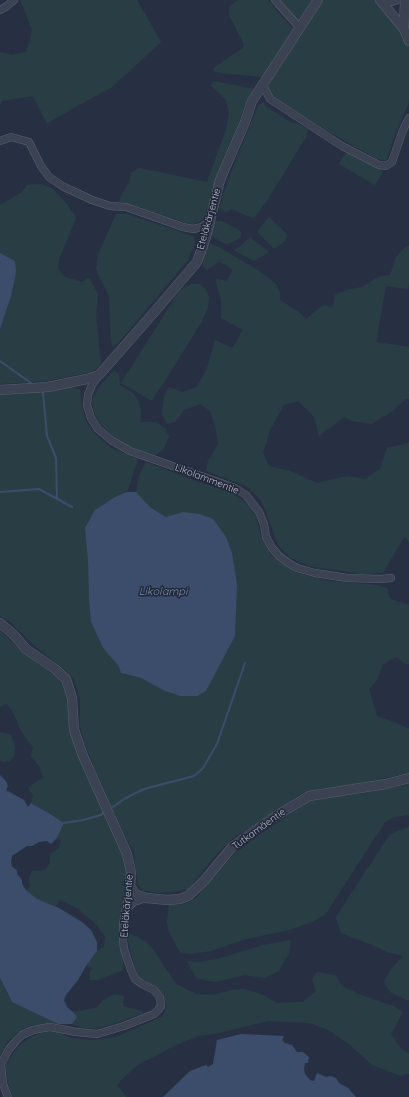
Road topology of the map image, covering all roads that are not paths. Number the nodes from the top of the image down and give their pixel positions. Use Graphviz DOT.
graph roads {
  1 [pos="14,0"];
  2 [pos="275,0"];
  3 [pos="318,0"];
  4 [pos="397,0"];
  5 [pos="404,0"];
  6 [pos="381,1"];
  7 [pos="0,10"];
  8 [pos="300,28"];
  9 [pos="406,30"];
  10 [pos="409,41"];
  11 [pos="263,85"];
  12 [pos="409,118"];
  13 [pos="0,142"];
  14 [pos="210,221"];
  15 [pos="99,375"];
  16 [pos="0,390"];
  17 [pos="391,578"];
  18 [pos="0,624"];
  19 [pos="409,778"];
  20 [pos="130,886"];
  21 [pos="146,898"];
  22 [pos="127,909"];
  23 [pos="0,1065"];
  24 [pos="8,1097"];
  1 -- 7 [label="street"];
  2 -- 8 [label="street"];
  3 -- 8 [label="street, Eteläkärjentie"];
  4 -- 6 [label="street"];
  5 -- 9 [label="street"];
  6 -- 9 [label="street"];
  8 -- 11 [label="street, Eteläkärjentie"];
  9 -- 10 [label="street"];
  11 -- 12 [label="street"];
  11 -- 14 [label="street, Eteläkärjentie"];
  13 -- 14 [label="street"];
  14 -- 15 [label="street, Eteläkärjentie"];
  15 -- 16 [label="street"];
  15 -- 17 [label="street, Likolammentie"];
  18 -- 20 [label="street, Eteläkärjentie"];
  19 -- 21 [label="street, Tutkamäentie"];
  20 -- 21 [label="street"];
  20 -- 22 [label="street, Eteläkärjentie"];
  21 -- 22 [label="street"];
  22 -- 23 [label="street, Eteläkärjentie"];
  23 -- 24 [label="street"];
}
